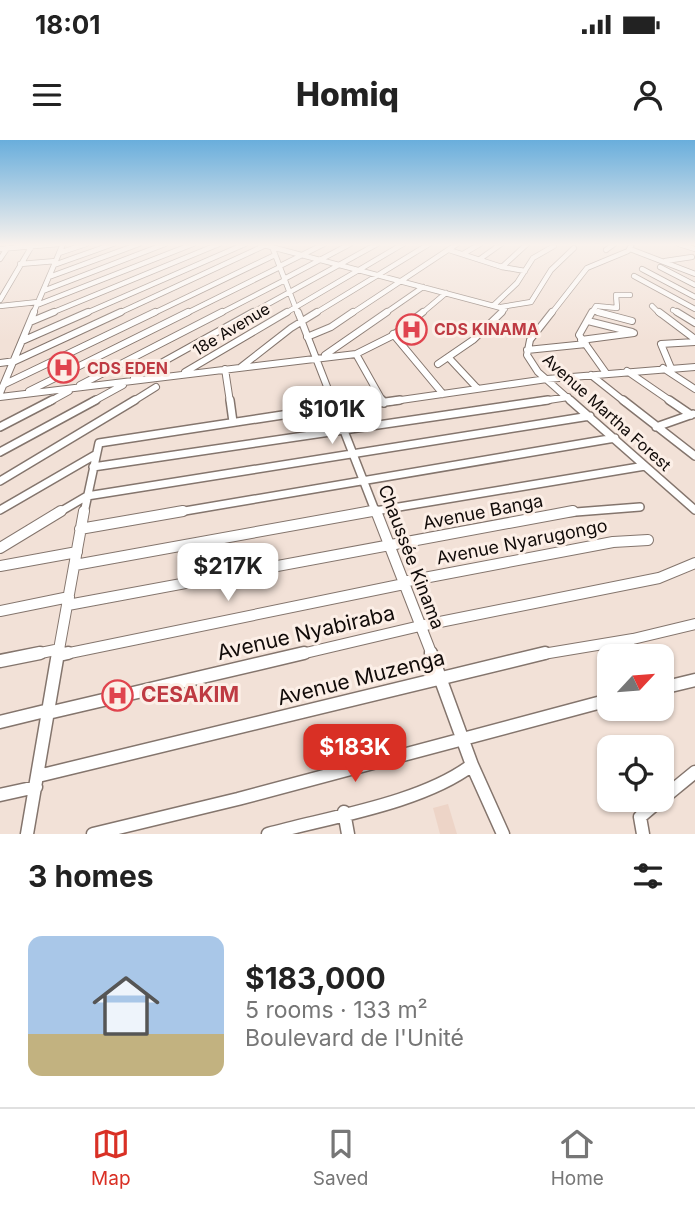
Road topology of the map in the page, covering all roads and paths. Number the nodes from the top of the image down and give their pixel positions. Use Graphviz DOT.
graph roads {
  1 [pos="13,276"];
  2 [pos="81,276"];
  3 [pos="109,276"];
  4 [pos="141,276"];
  5 [pos="171,276"];
  6 [pos="204,276"];
  7 [pos="213,276"];
  8 [pos="259,276"];
  9 [pos="289,276"];
  10 [pos="318,276"];
  11 [pos="349,276"];
  12 [pos="379,276"];
  13 [pos="381,276"];
  14 [pos="408,276"];
  15 [pos="522,276"];
  16 [pos="546,276"];
  17 [pos="580,276"];
  18 [pos="634,276"];
  19 [pos="656,276"];
  20 [pos="678,276"];
  21 [pos="50,277"];
  22 [pos="284,279"];
  23 [pos="401,281"];
  24 [pos="10,283"];
  25 [pos="0,284"];
  26 [pos="695,285"];
  27 [pos="423,287"];
  28 [pos="43,291"];
  29 [pos="290,292"];
  30 [pos="446,293"];
  31 [pos="630,295"];
  32 [pos="695,297"];
  33 [pos="0,300"];
  34 [pos="38,304"];
  35 [pos="0,306"];
  36 [pos="296,306"];
  37 [pos="498,306"];
  38 [pos="652,306"];
  39 [pos="695,309"];
  40 [pos="673,310"];
  41 [pos="593,311"];
  42 [pos="588,321"];
  43 [pos="632,321"];
  44 [pos="30,322"];
  45 [pos="301,322"];
  46 [pos="695,323"];
  47 [pos="393,334"];
  48 [pos="307,338"];
  49 [pos="695,340"];
  50 [pos="22,341"];
  51 [pos="583,342"];
  52 [pos="527,350"];
  53 [pos="356,354"];
  54 [pos="319,357"];
  55 [pos="449,358"];
  56 [pos="15,361"];
  57 [pos="0,363"];
  58 [pos="438,364"];
  59 [pos="240,367"];
  60 [pos="695,367"];
  61 [pos="667,368"];
  62 [pos="225,369"];
  63 [pos="627,371"];
  64 [pos="606,373"];
  65 [pos="181,374"];
  66 [pos="591,375"];
  67 [pos="547,379"];
  68 [pos="129,381"];
  69 [pos="5,384"];
  70 [pos="156,387"];
  71 [pos="76,388"];
  72 [pos="477,388"];
  73 [pos="695,389"];
  74 [pos="23,394"];
  75 [pos="443,394"];
  76 [pos="0,395"];
  77 [pos="568,397"];
  78 [pos="384,403"];
  79 [pos="336,408"];
  80 [pos="693,414"];
  81 [pos="590,416"];
  82 [pos="233,422"];
  83 [pos="0,427"];
  84 [pos="656,427"];
  85 [pos="345,429"];
  86 [pos="614,438"];
  87 [pos="0,452"];
  88 [pos="354,453"];
  89 [pos="95,455"];
  90 [pos="694,455"];
  91 [pos="645,466"];
  92 [pos="93,467"];
  93 [pos="365,480"];
  94 [pos="0,481"];
  95 [pos="87,496"];
  96 [pos="640,506"];
  97 [pos="0,510"];
  98 [pos="695,510"];
  99 [pos="377,512"];
  100 [pos="80,529"];
  101 [pos="648,541"];
  102 [pos="389,546"];
  103 [pos="0,548"];
  104 [pos="76,552"];
  105 [pos="695,564"];
  106 [pos="75,565"];
  107 [pos="0,566"];
  108 [pos="404,583"];
  109 [pos="68,601"];
  110 [pos="0,611"];
  111 [pos="695,624"];
  112 [pos="420,626"];
  113 [pos="59,652"];
  114 [pos="0,661"];
  115 [pos="440,678"];
  116 [pos="695,680"];
  117 [pos="674,685"];
  118 [pos="597,703"];
  119 [pos="48,712"];
  120 [pos="0,722"];
  121 [pos="464,737"];
  122 [pos="472,765"];
  123 [pos="695,772"];
  124 [pos="37,782"];
  125 [pos="674,789"];
  126 [pos="0,795"];
  127 [pos="344,812"];
  128 [pos="646,812"];
  129 [pos="27,834"];
  130 [pos="93,834"];
  131 [pos="268,834"];
  132 [pos="348,834"];
  133 [pos="503,834"];
  134 [pos="643,834"];
  1 -- 24 [label="street"];
  2 -- 28 [label="street"];
  3 -- 34 [label="street"];
  4 -- 44 [label="street"];
  5 -- 50 [label="street"];
  6 -- 56 [label="street"];
  7 -- 69 [label="street"];
  8 -- 74 [label="street"];
  9 -- 22 [label="street"];
  10 -- 29 [label="street"];
  11 -- 36 [label="street, 18e Avenue"];
  12 -- 45 [label="street"];
  13 -- 23 [label="street"];
  14 -- 23 [label="street"];
  15 -- 37 [label="street"];
  16 -- 37 [label="street"];
  17 -- 52 [label="street, Avenue Martha Forest"];
  18 -- 39 [label="street"];
  19 -- 32 [label="street"];
  20 -- 26 [label="street"];
  21 -- 28 [label="street"];
  22 -- 29 [label="street, Chaussée Kinama"];
  22 -- 71 [label="street"];
  23 -- 27 [label="street"];
  23 -- 48 [label="street"];
  24 -- 25 [label="street"];
  24 -- 33 [label="street"];
  27 -- 30 [label="street"];
  27 -- 54 [label="street"];
  28 -- 34 [label="street"];
  29 -- 36 [label="street, Chaussée Kinama"];
  29 -- 68 [label="street"];
  30 -- 37 [label="street"];
  30 -- 47 [label="street"];
  31 -- 41 [label="street"];
  34 -- 35 [label="street"];
  34 -- 44 [label="street"];
  36 -- 45 [label="street, Chaussée Kinama"];
  36 -- 65 [label="street, 18e Avenue"];
  37 -- 55 [label="street"];
  38 -- 49 [label="street"];
  40 -- 46 [label="street"];
  41 -- 42 [label="street"];
  41 -- 43 [label="street"];
  42 -- 51 [label="street"];
  42 -- 51 [label="street"];
  44 -- 50 [label="street"];
  45 -- 48 [label="street, Chaussée Kinama"];
  45 -- 59 [label="street"];
  47 -- 53 [label="street"];
  47 -- 75 [label="street"];
  48 -- 54 [label="street, Chaussée Kinama"];
  49 -- 61 [label="street"];
  50 -- 56 [label="street"];
  51 -- 52 [label="street"];
  51 -- 64 [label="street"];
  52 -- 67 [label="street, Avenue Martha Forest"];
  53 -- 54 [label="street"];
  53 -- 78 [label="street"];
  54 -- 59 [label="street"];
  54 -- 79 [label="street, Chaussée Kinama"];
  55 -- 58 [label="street"];
  55 -- 72 [label="street"];
  56 -- 57 [label="street"];
  56 -- 69 [label="street"];
  59 -- 62 [label="street"];
  60 -- 61 [label="street"];
  61 -- 63 [label="street"];
  61 -- 73 [label="street"];
  62 -- 65 [label="street"];
  62 -- 82 [label="street"];
  63 -- 64 [label="street"];
  63 -- 80 [label="street"];
  64 -- 66 [label="street"];
  65 -- 68 [label="street"];
  66 -- 67 [label="street"];
  66 -- 84 [label="street"];
  67 -- 72 [label="street"];
  67 -- 77 [label="street, Avenue Martha Forest"];
  68 -- 71 [label="street"];
  68 -- 87 [label="street"];
  69 -- 76 [label="street"];
  70 -- 94 [label="street"];
  71 -- 74 [label="street"];
  71 -- 83 [label="street"];
  72 -- 75 [label="street"];
  74 -- 76 [label="street"];
  75 -- 78 [label="street"];
  77 -- 81 [label="street, Avenue Martha Forest"];
  77 -- 85 [label="street"];
  78 -- 79 [label="street"];
  79 -- 82 [label="street"];
  79 -- 85 [label="street, Chaussée Kinama"];
  80 -- 84 [label="street"];
  81 -- 86 [label="street, Avenue Martha Forest"];
  81 -- 88 [label="street"];
  82 -- 89 [label="street"];
  84 -- 90 [label="street"];
  85 -- 88 [label="street, Chaussée Kinama"];
  85 -- 92 [label="street"];
  86 -- 91 [label="street, Avenue Martha Forest"];
  86 -- 93 [label="street"];
  88 -- 93 [label="street, Chaussée Kinama"];
  88 -- 95 [label="street"];
  89 -- 92 [label="street"];
  89 -- 97 [label="street"];
  91 -- 98 [label="street, Avenue Martha Forest"];
  91 -- 99 [label="street"];
  92 -- 95 [label="street"];
  93 -- 99 [label="street, Chaussée Kinama"];
  93 -- 100 [label="street"];
  95 -- 100 [label="street"];
  95 -- 103 [label="street"];
  96 -- 102 [label="street, Avenue Banga"];
  99 -- 102 [label="street, Chaussée Kinama"];
  99 -- 106 [label="street"];
  100 -- 104 [label="street"];
  101 -- 108 [label="street, Avenue Nyarugongo"];
  102 -- 108 [label="street, Chaussée Kinama"];
  102 -- 109 [label="street, Avenue Banga"];
  104 -- 106 [label="street"];
  104 -- 107 [label="street"];
  105 -- 112 [label="street, Avenue Nyabiraba"];
  106 -- 109 [label="street"];
  108 -- 112 [label="street, Chaussée Kinama"];
  108 -- 113 [label="street, Avenue Nyarugongo"];
  109 -- 110 [label="street, Avenue Banga"];
  109 -- 113 [label="street"];
  111 -- 115 [label="street, Avenue Muzenga"];
  112 -- 115 [label="street, Chaussée Kinama"];
  112 -- 119 [label="street, Avenue Nyabiraba"];
  113 -- 114 [label="street, Avenue Nyarugongo"];
  113 -- 119 [label="street"];
  115 -- 121 [label="street, Chaussée Kinama"];
  115 -- 124 [label="street, Avenue Muzenga"];
  116 -- 117 [label="street"];
  118 -- 121 [label="street"];
  119 -- 120 [label="street, Avenue Nyabiraba"];
  119 -- 124 [label="street"];
  121 -- 122 [label="street, Chaussée Kinama"];
  121 -- 130 [label="street"];
  122 -- 127 [label="street"];
  122 -- 133 [label="street, Chaussée Kinama"];
  123 -- 125 [label="street"];
  124 -- 126 [label="street, Avenue Muzenga"];
  124 -- 129 [label="street"];
  127 -- 131 [label="street"];
  127 -- 132 [label="street"];
  128 -- 134 [label="street"];
}
